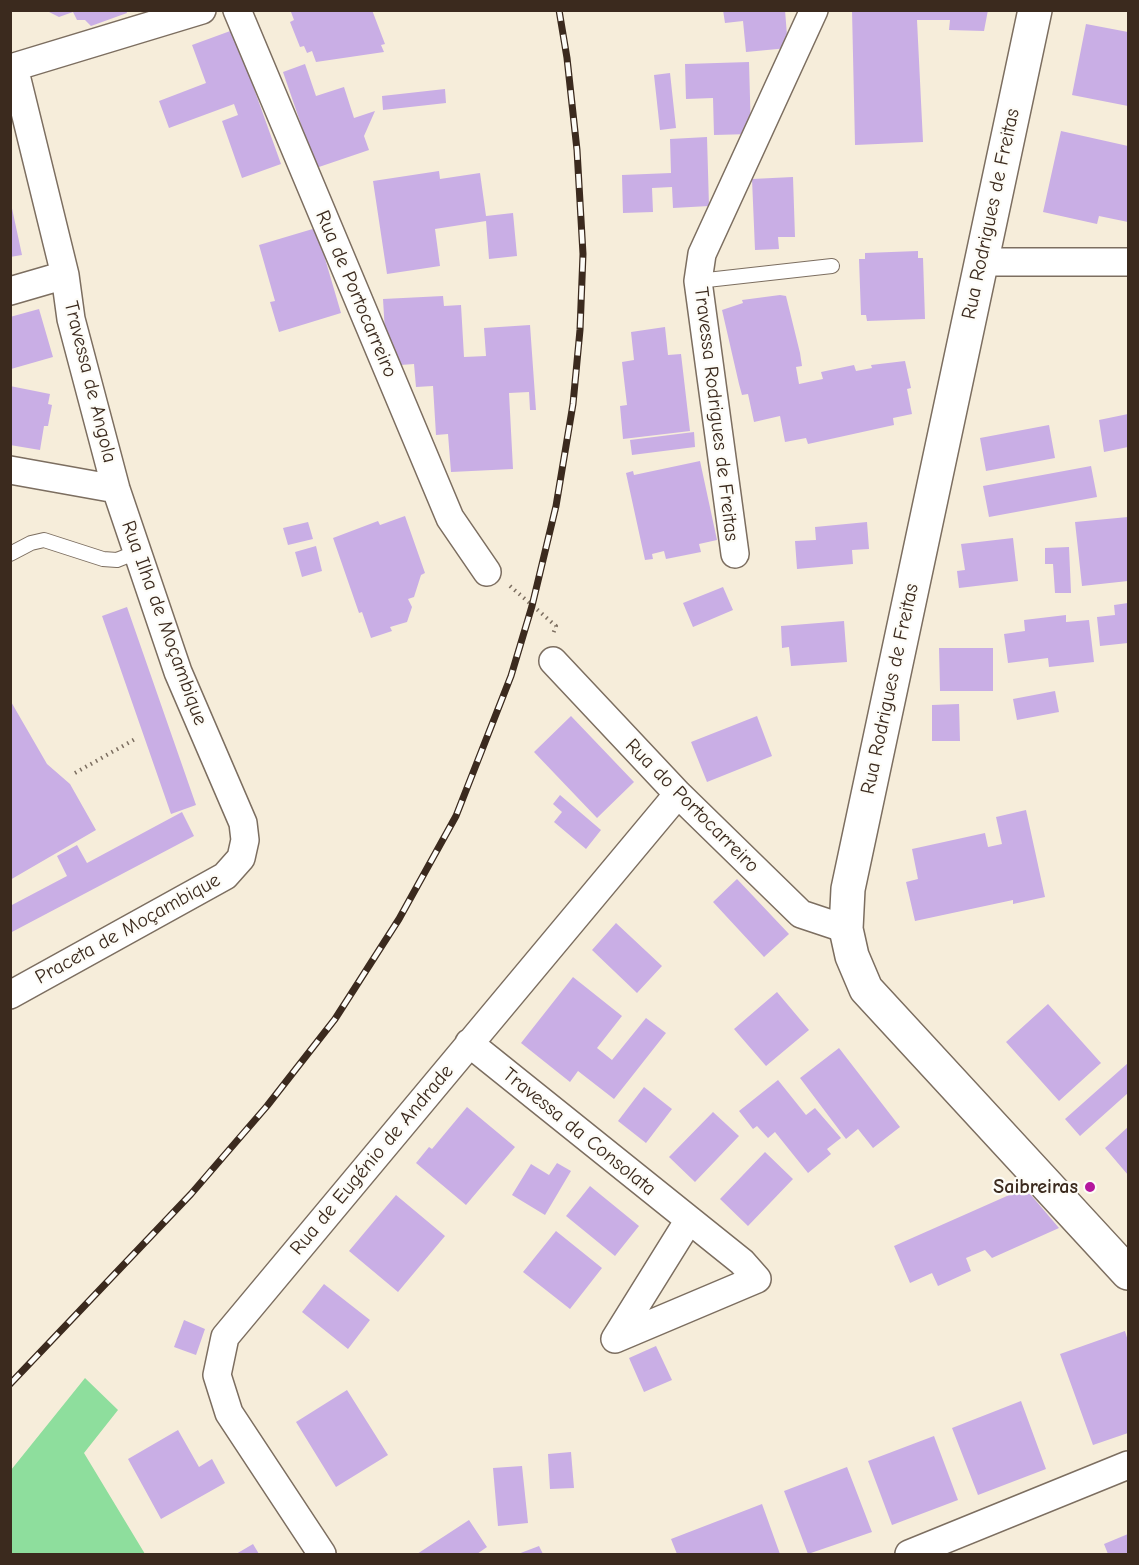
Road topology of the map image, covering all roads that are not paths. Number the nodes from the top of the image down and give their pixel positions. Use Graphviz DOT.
graph roads {
  1 [pos="202,10"];
  2 [pos="237,10"];
  3 [pos="814,10"];
  4 [pos="1035,10"];
  5 [pos="980,262"];
  6 [pos="1128,262"];
  7 [pos="832,266"];
  8 [pos="65,275"];
  9 [pos="698,281"];
  10 [pos="10,291"];
  11 [pos="10,470"];
  12 [pos="116,489"];
  13 [pos="137,552"];
  14 [pos="10,554"];
  15 [pos="735,554"];
  16 [pos="487,572"];
  17 [pos="553,661"];
  18 [pos="678,794"];
  19 [pos="241,858"];
  20 [pos="846,929"];
  21 [pos="10,995"];
  22 [pos="469,1043"];
  23 [pos="689,1220"];
  24 [pos="1128,1273"];
  25 [pos="1128,1465"];
  26 [pos="322,1554"];
  27 [pos="909,1554"];
  1 -- 8 [label="street, Travessa de Angola"];
  2 -- 16 [label="street, Rua de Portocarreiro"];
  3 -- 9 [label="street, Travessa Rodrigues de Freitas"];
  4 -- 5 [label="main road, Rua Rodrigues de Freitas"];
  5 -- 6 [label="street"];
  5 -- 20 [label="main road, Rua Rodrigues de Freitas"];
  7 -- 9 [label="lane"];
  8 -- 10 [label="street, Travessa de Angola"];
  8 -- 12 [label="street, Travessa de Angola"];
  9 -- 15 [label="street, Travessa Rodrigues de Freitas"];
  11 -- 12 [label="street"];
  12 -- 13 [label="street, Rua Ilha de Moçambique"];
  13 -- 14 [label="lane"];
  13 -- 19 [label="street, Rua Ilha de Moçambique"];
  17 -- 18 [label="street, Rua do Portocarreiro"];
  18 -- 20 [label="street, Rua do Portocarreiro"];
  18 -- 22 [label="street, Rua de Eugénio de Andrade"];
  19 -- 21 [label="street, Praceta de Moçambique"];
  20 -- 24 [label="main road, Rua Rodrigues de Freitas"];
  22 -- 23 [label="street, Travessa da Consolata"];
  22 -- 26 [label="street, Rua de Eugénio de Andrade"];
  23 -- 23 [label="street, Travessa da Consolata"];
  25 -- 27 [label="street"];
}
